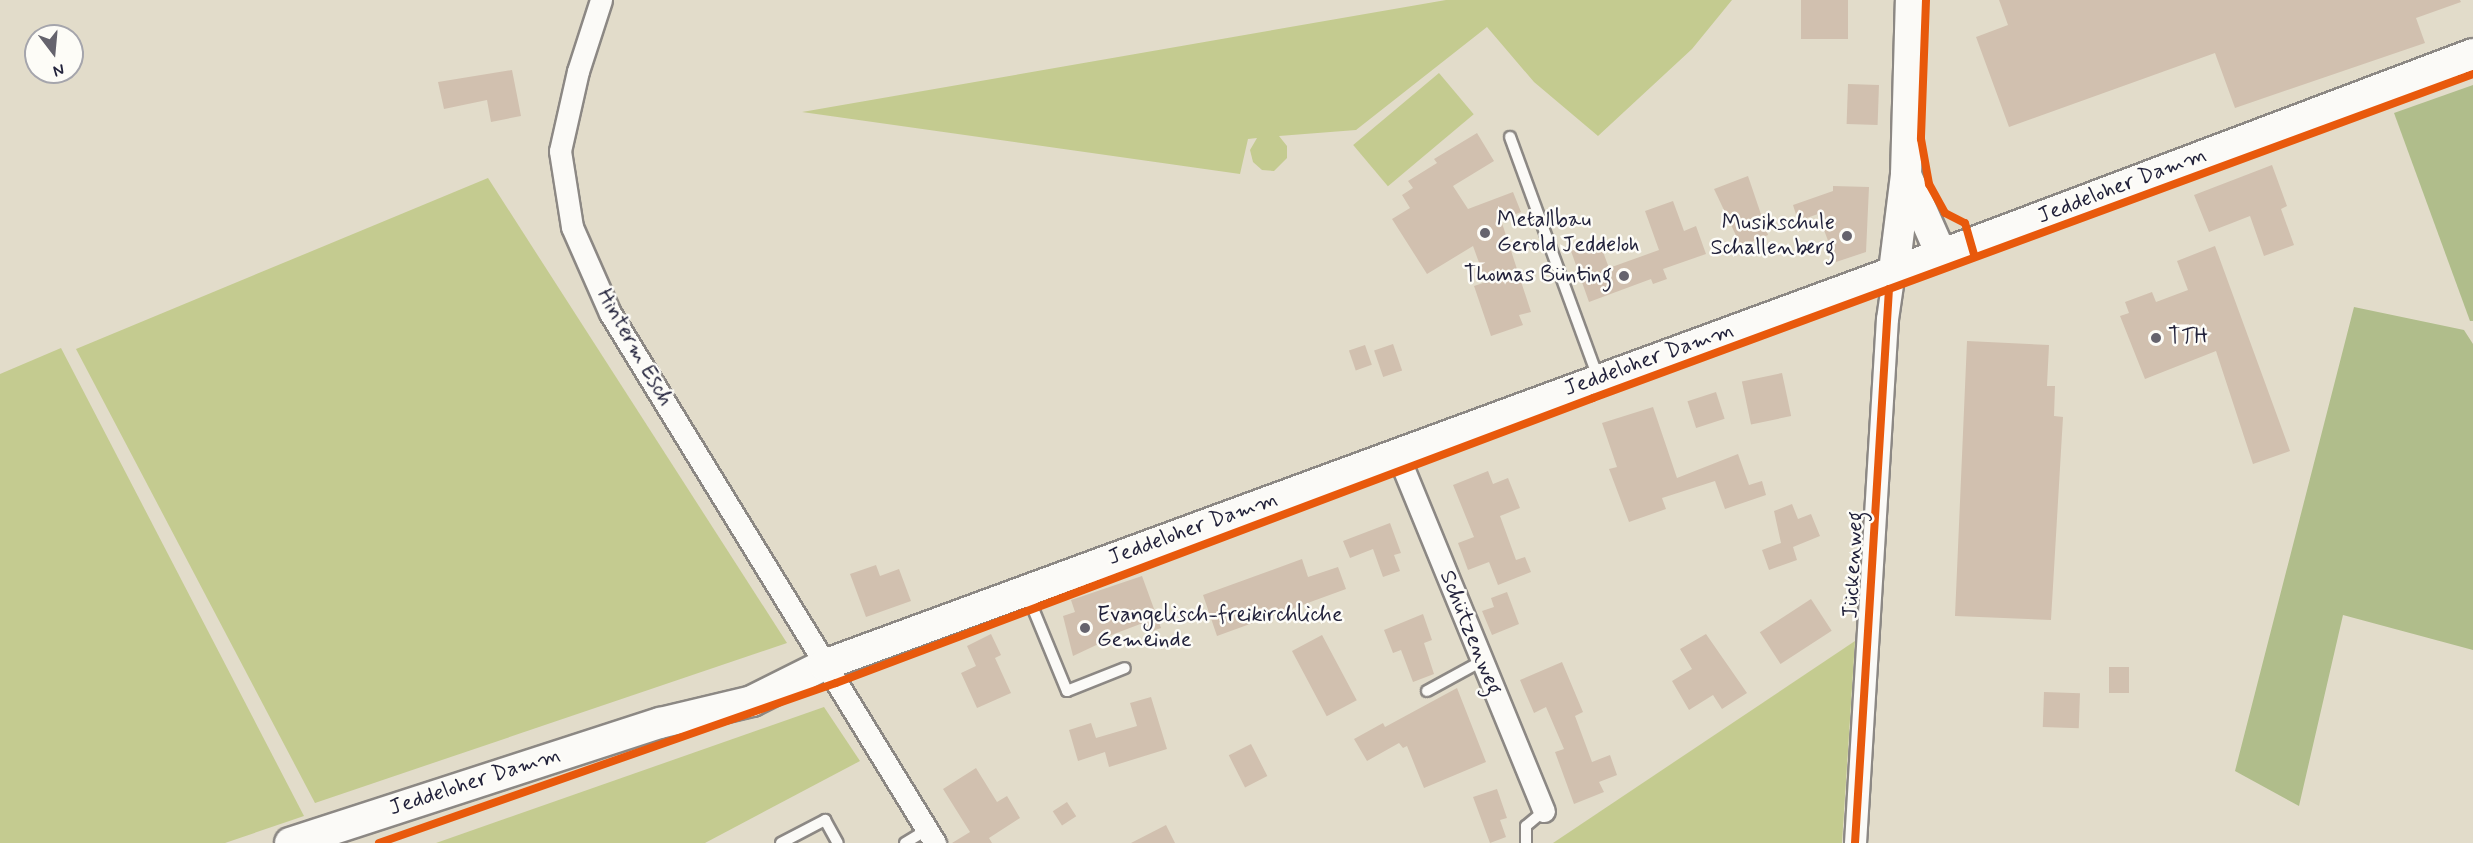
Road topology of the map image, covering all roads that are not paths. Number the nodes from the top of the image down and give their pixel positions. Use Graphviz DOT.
graph roads {
  1 [pos="601,0"];
  2 [pos="1911,0"];
  3 [pos="2473,54"];
  4 [pos="1510,137"];
  5 [pos="1906,175"];
  6 [pos="1941,254"];
  7 [pos="1894,271"];
  8 [pos="1598,378"];
  9 [pos="1397,453"];
  10 [pos="1025,591"];
  11 [pos="1482,660"];
  12 [pos="824,665"];
  13 [pos="1125,668"];
  14 [pos="1427,691"];
  15 [pos="1544,811"];
  16 [pos="931,836"];
  17 [pos="290,843"];
  18 [pos="781,843"];
  19 [pos="838,843"];
  20 [pos="905,843"];
  21 [pos="1526,843"];
  22 [pos="1855,843"];
  1 -- 12 [label="street, Hinterm Esch"];
  2 -- 5 [label="main road"];
  3 -- 6 [label="main road, Jeddeloher Damm"];
  4 -- 8 [label="lane"];
  5 -- 6 [label="main road"];
  5 -- 7 [label="main road"];
  6 -- 7 [label="main road, Jeddeloher Damm"];
  7 -- 8 [label="main road, Jeddeloher Damm"];
  7 -- 22 [label="street, Jückenweg"];
  8 -- 9 [label="main road, Jeddeloher Damm"];
  9 -- 10 [label="main road, Jeddeloher Damm"];
  9 -- 11 [label="street, Schützenweg"];
  10 -- 12 [label="main road, Jeddeloher Damm"];
  10 -- 13 [label="lane"];
  11 -- 14 [label="lane"];
  11 -- 15 [label="street, Schützenweg"];
  12 -- 16 [label="street, Hinterm Esch"];
  12 -- 17 [label="main road, Jeddeloher Damm"];
  15 -- 21 [label="lane"];
  16 -- 20 [label="lane"];
  18 -- 19 [label="lane"];
}
